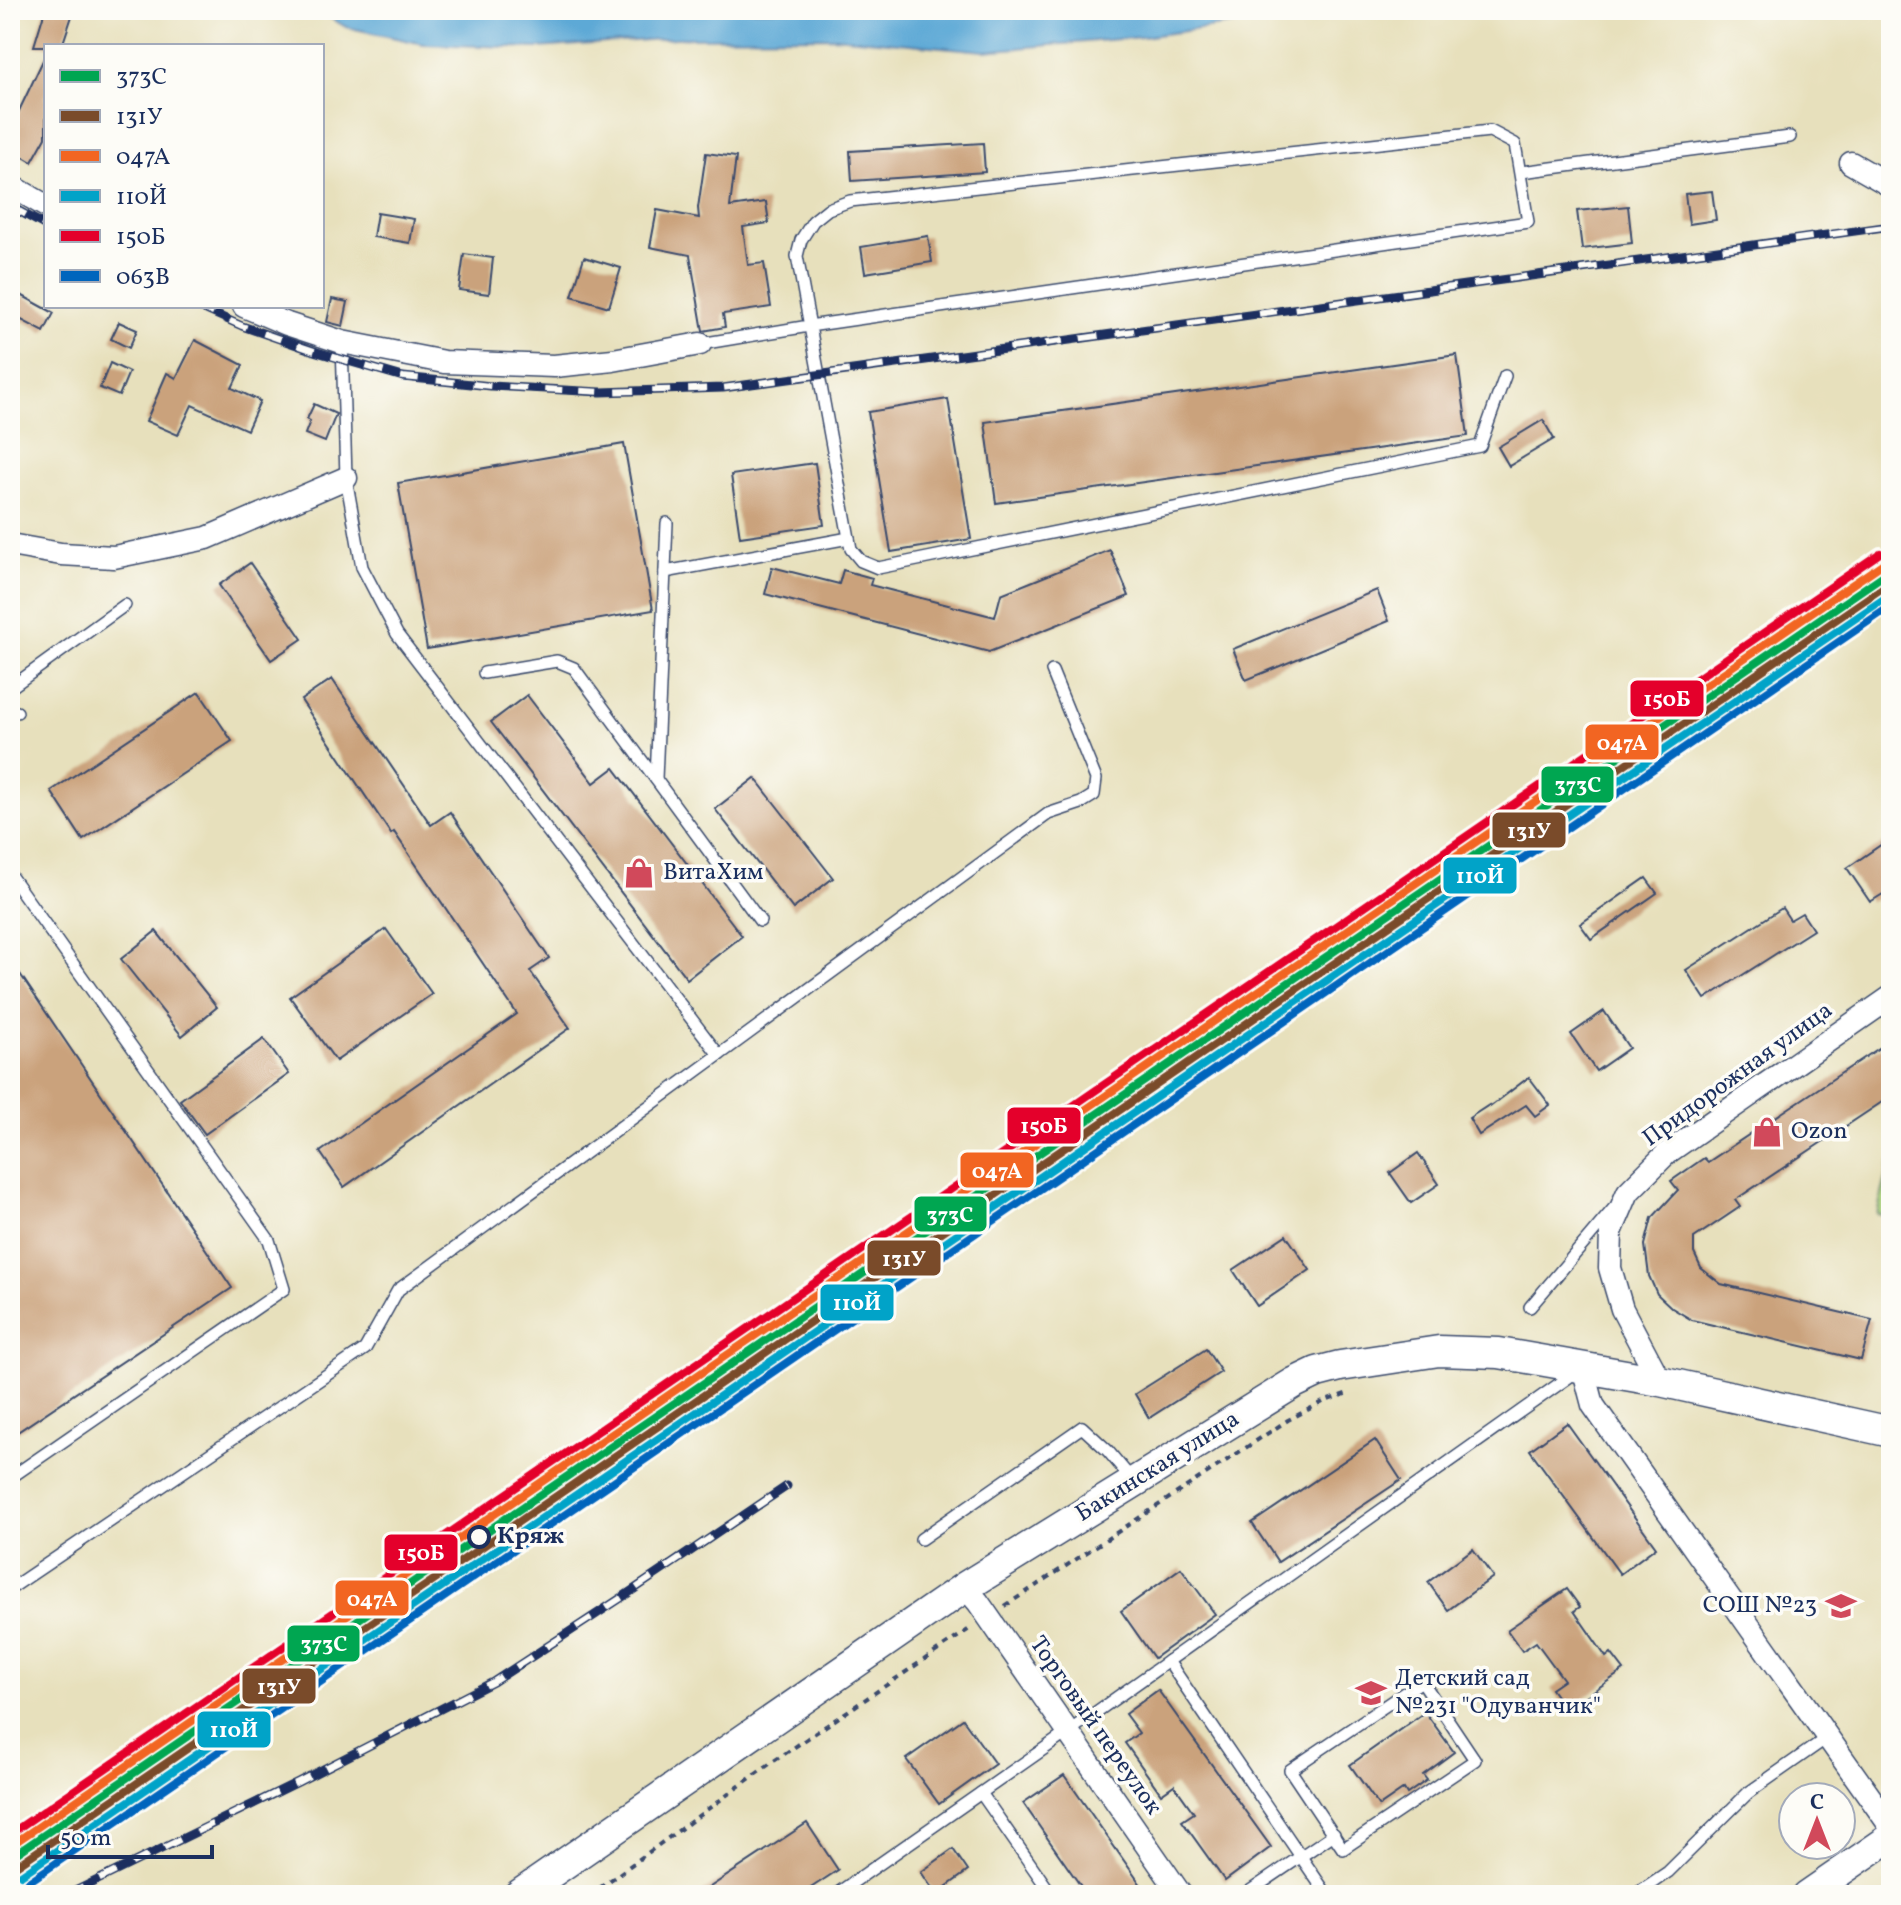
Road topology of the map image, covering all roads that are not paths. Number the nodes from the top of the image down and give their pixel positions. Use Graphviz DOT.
graph roads {
  1 [pos="1790,137"];
  2 [pos="1851,163"];
  3 [pos="1521,172"];
  4 [pos="10,185"];
  5 [pos="1891,186"];
  6 [pos="44,205"];
  7 [pos="249,308"];
  8 [pos="809,326"];
  9 [pos="342,342"];
  10 [pos="700,344"];
  11 [pos="1505,376"];
  12 [pos="346,478"];
  13 [pos="667,523"];
  14 [pos="849,538"];
  15 [pos="10,545"];
  16 [pos="665,572"];
  17 [pos="125,605"];
  18 [pos="1052,671"];
  19 [pos="484,673"];
  20 [pos="10,688"];
  21 [pos="656,779"];
  22 [pos="10,875"];
  23 [pos="760,921"];
  24 [pos="1891,997"];
  25 [pos="719,1055"];
  26 [pos="1628,1192"];
  27 [pos="1530,1307"];
  28 [pos="1583,1367"];
  29 [pos="1660,1381"];
  30 [pos="1891,1432"];
  31 [pos="10,1478"];
  32 [pos="1134,1482"];
  33 [pos="921,1539"];
  34 [pos="965,1587"];
  35 [pos="10,1589"];
  36 [pos="1168,1661"];
  37 [pos="1068,1732"];
  38 [pos="1828,1737"];
  39 [pos="981,1793"];
  40 [pos="1891,1827"];
  41 [pos="1334,1834"];
  42 [pos="1891,1837"];
  43 [pos="1300,1857"];
  44 [pos="519,1895"];
  45 [pos="835,1895"];
  46 [pos="1052,1895"];
  47 [pos="1181,1895"];
  48 [pos="1244,1895"];
  49 [pos="1327,1895"];
  50 [pos="1634,1895"];
  51 [pos="1807,1895"];
  1 -- 3 [label="lane"];
  2 -- 5 [label="street"];
  3 -- 8 [label="lane"];
  3 -- 8 [label="lane"];
  4 -- 6 [label="street"];
  7 -- 9 [label="street"];
  8 -- 10 [label="lane"];
  8 -- 14 [label="lane"];
  9 -- 10 [label="street"];
  9 -- 12 [label="lane"];
  11 -- 14 [label="lane"];
  12 -- 15 [label="street"];
  12 -- 25 [label="lane"];
  13 -- 16 [label="lane"];
  14 -- 16 [label="lane"];
  16 -- 21 [label="lane"];
  17 -- 20 [label="lane"];
  18 -- 25 [label="lane"];
  19 -- 21 [label="lane"];
  21 -- 23 [label="lane"];
  22 -- 31 [label="lane"];
  24 -- 26 [label="street, Придорожная улица"];
  25 -- 35 [label="lane"];
  26 -- 27 [label="lane"];
  26 -- 29 [label="street, Придорожная улица"];
  28 -- 29 [label="main road, Бакинская улица"];
  28 -- 32 [label="main road, Бакинская улица"];
  28 -- 36 [label="lane"];
  28 -- 38 [label="street"];
  29 -- 30 [label="main road, Бакинская улица"];
  32 -- 33 [label="lane"];
  32 -- 34 [label="main road, Бакинская улица"];
  34 -- 37 [label="street, Торговый переулок"];
  34 -- 44 [label="main road, Бакинская улица"];
  36 -- 37 [label="lane"];
  36 -- 43 [label="lane"];
  37 -- 39 [label="lane"];
  37 -- 47 [label="street, Торговый переулок"];
  38 -- 40 [label="street"];
  38 -- 50 [label="lane"];
  39 -- 45 [label="lane"];
  39 -- 46 [label="lane"];
  41 -- 41 [label="lane"];
  41 -- 43 [label="lane"];
  42 -- 51 [label="street"];
  43 -- 48 [label="lane"];
  43 -- 49 [label="lane"];
}
